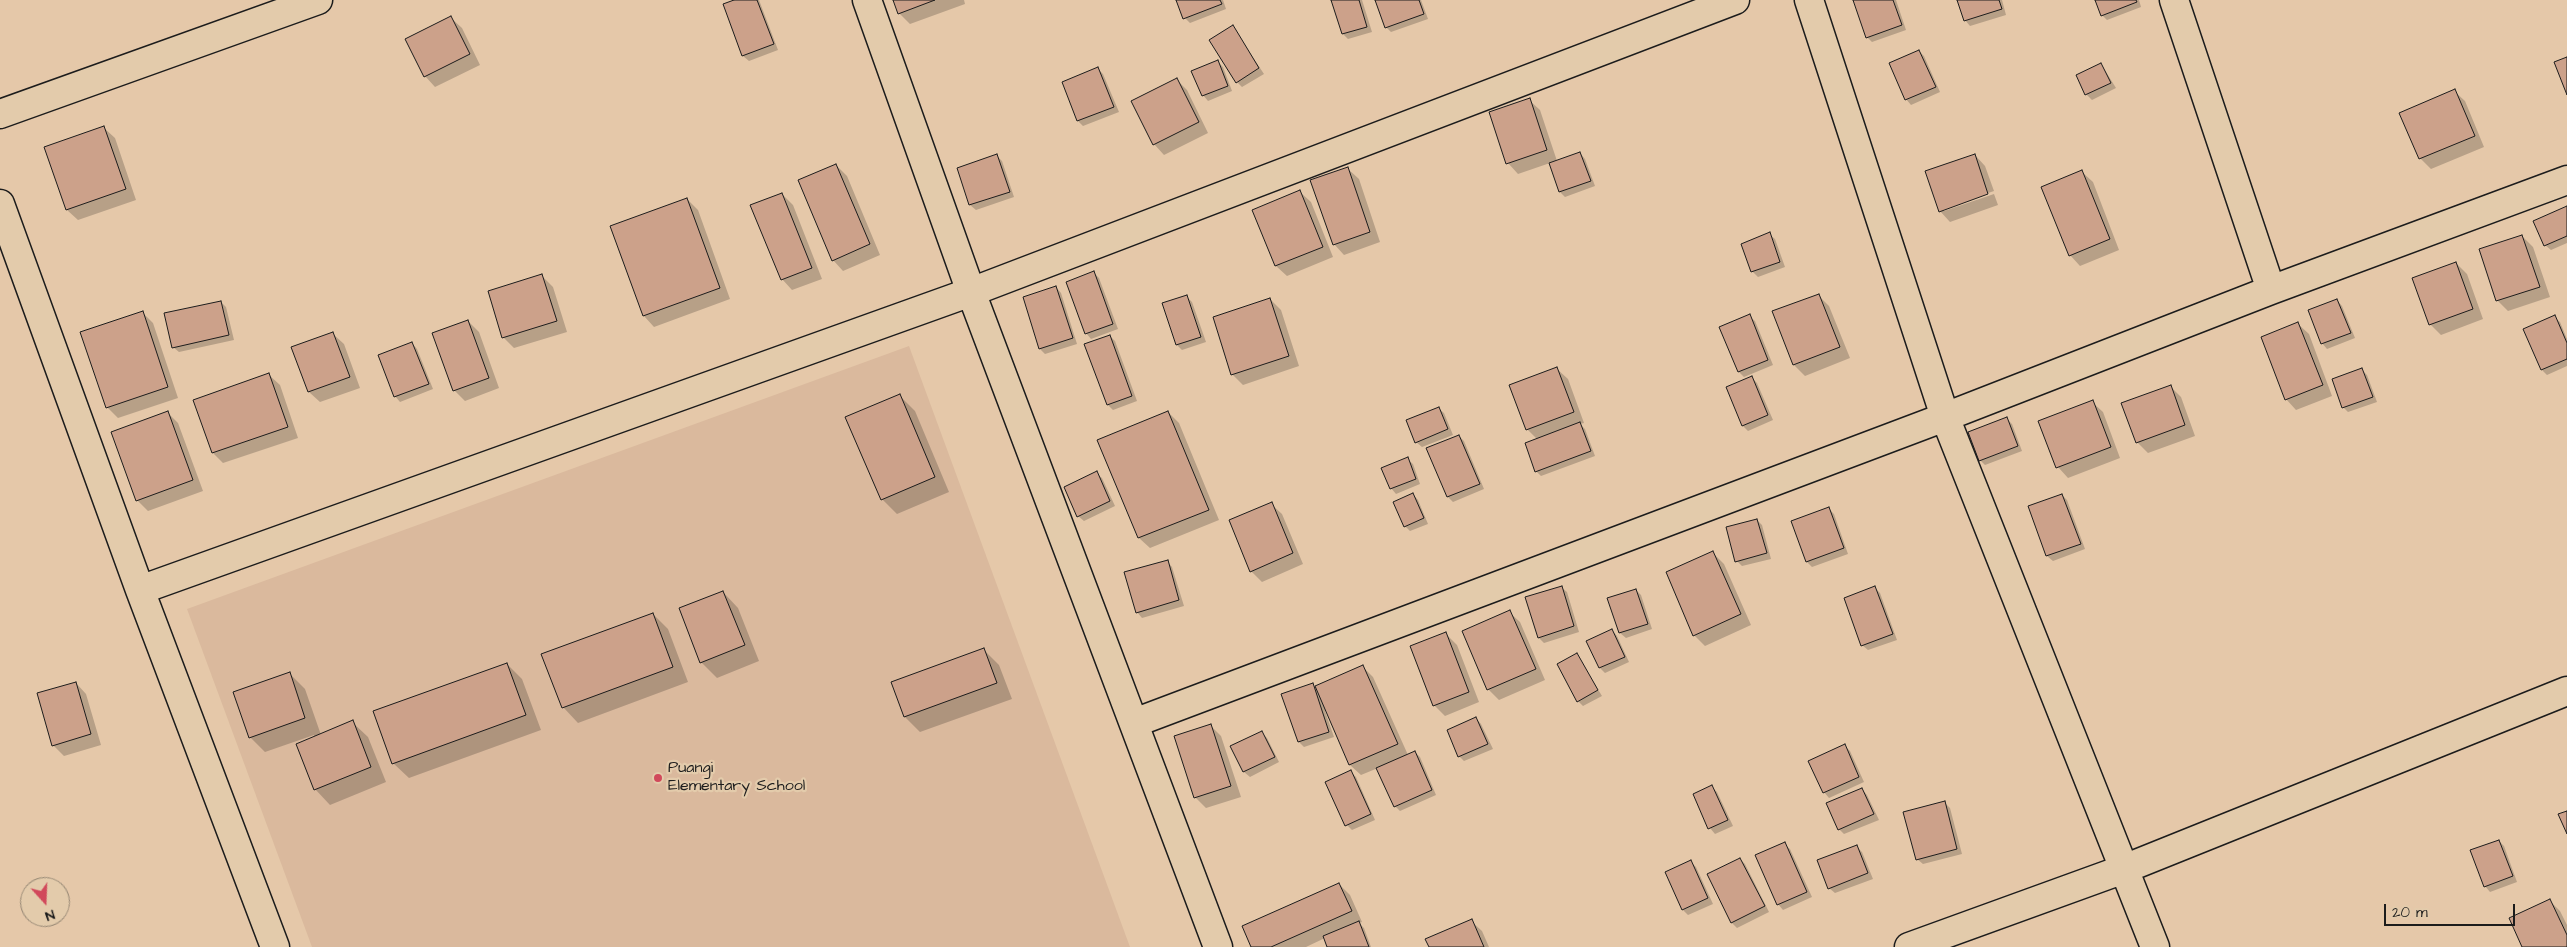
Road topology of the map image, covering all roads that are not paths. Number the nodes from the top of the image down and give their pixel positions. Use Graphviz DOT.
graph roads {
  1 [pos="318,0"];
  2 [pos="868,0"];
  3 [pos="1735,0"];
  4 [pos="1809,0"];
  5 [pos="2174,0"];
  6 [pos="0,114"];
  7 [pos="2567,180"];
  8 [pos="0,204"];
  9 [pos="2272,290"];
  10 [pos="971,292"];
  11 [pos="1945,417"];
  12 [pos="140,590"];
  13 [pos="2567,691"];
  14 [pos="1134,723"];
  15 [pos="2124,869"];
  16 [pos="275,947"];
  17 [pos="1218,947"];
  18 [pos="1909,947"];
  19 [pos="2155,947"];
  1 -- 6 [label="street"];
  2 -- 10 [label="street"];
  3 -- 10 [label="street"];
  4 -- 11 [label="street"];
  5 -- 9 [label="street"];
  7 -- 9 [label="street"];
  8 -- 12 [label="street"];
  9 -- 11 [label="street"];
  10 -- 12 [label="street"];
  10 -- 14 [label="street"];
  11 -- 14 [label="street"];
  11 -- 15 [label="street"];
  12 -- 16 [label="street"];
  13 -- 15 [label="street"];
  14 -- 17 [label="street"];
  15 -- 18 [label="street"];
  15 -- 19 [label="street"];
}
